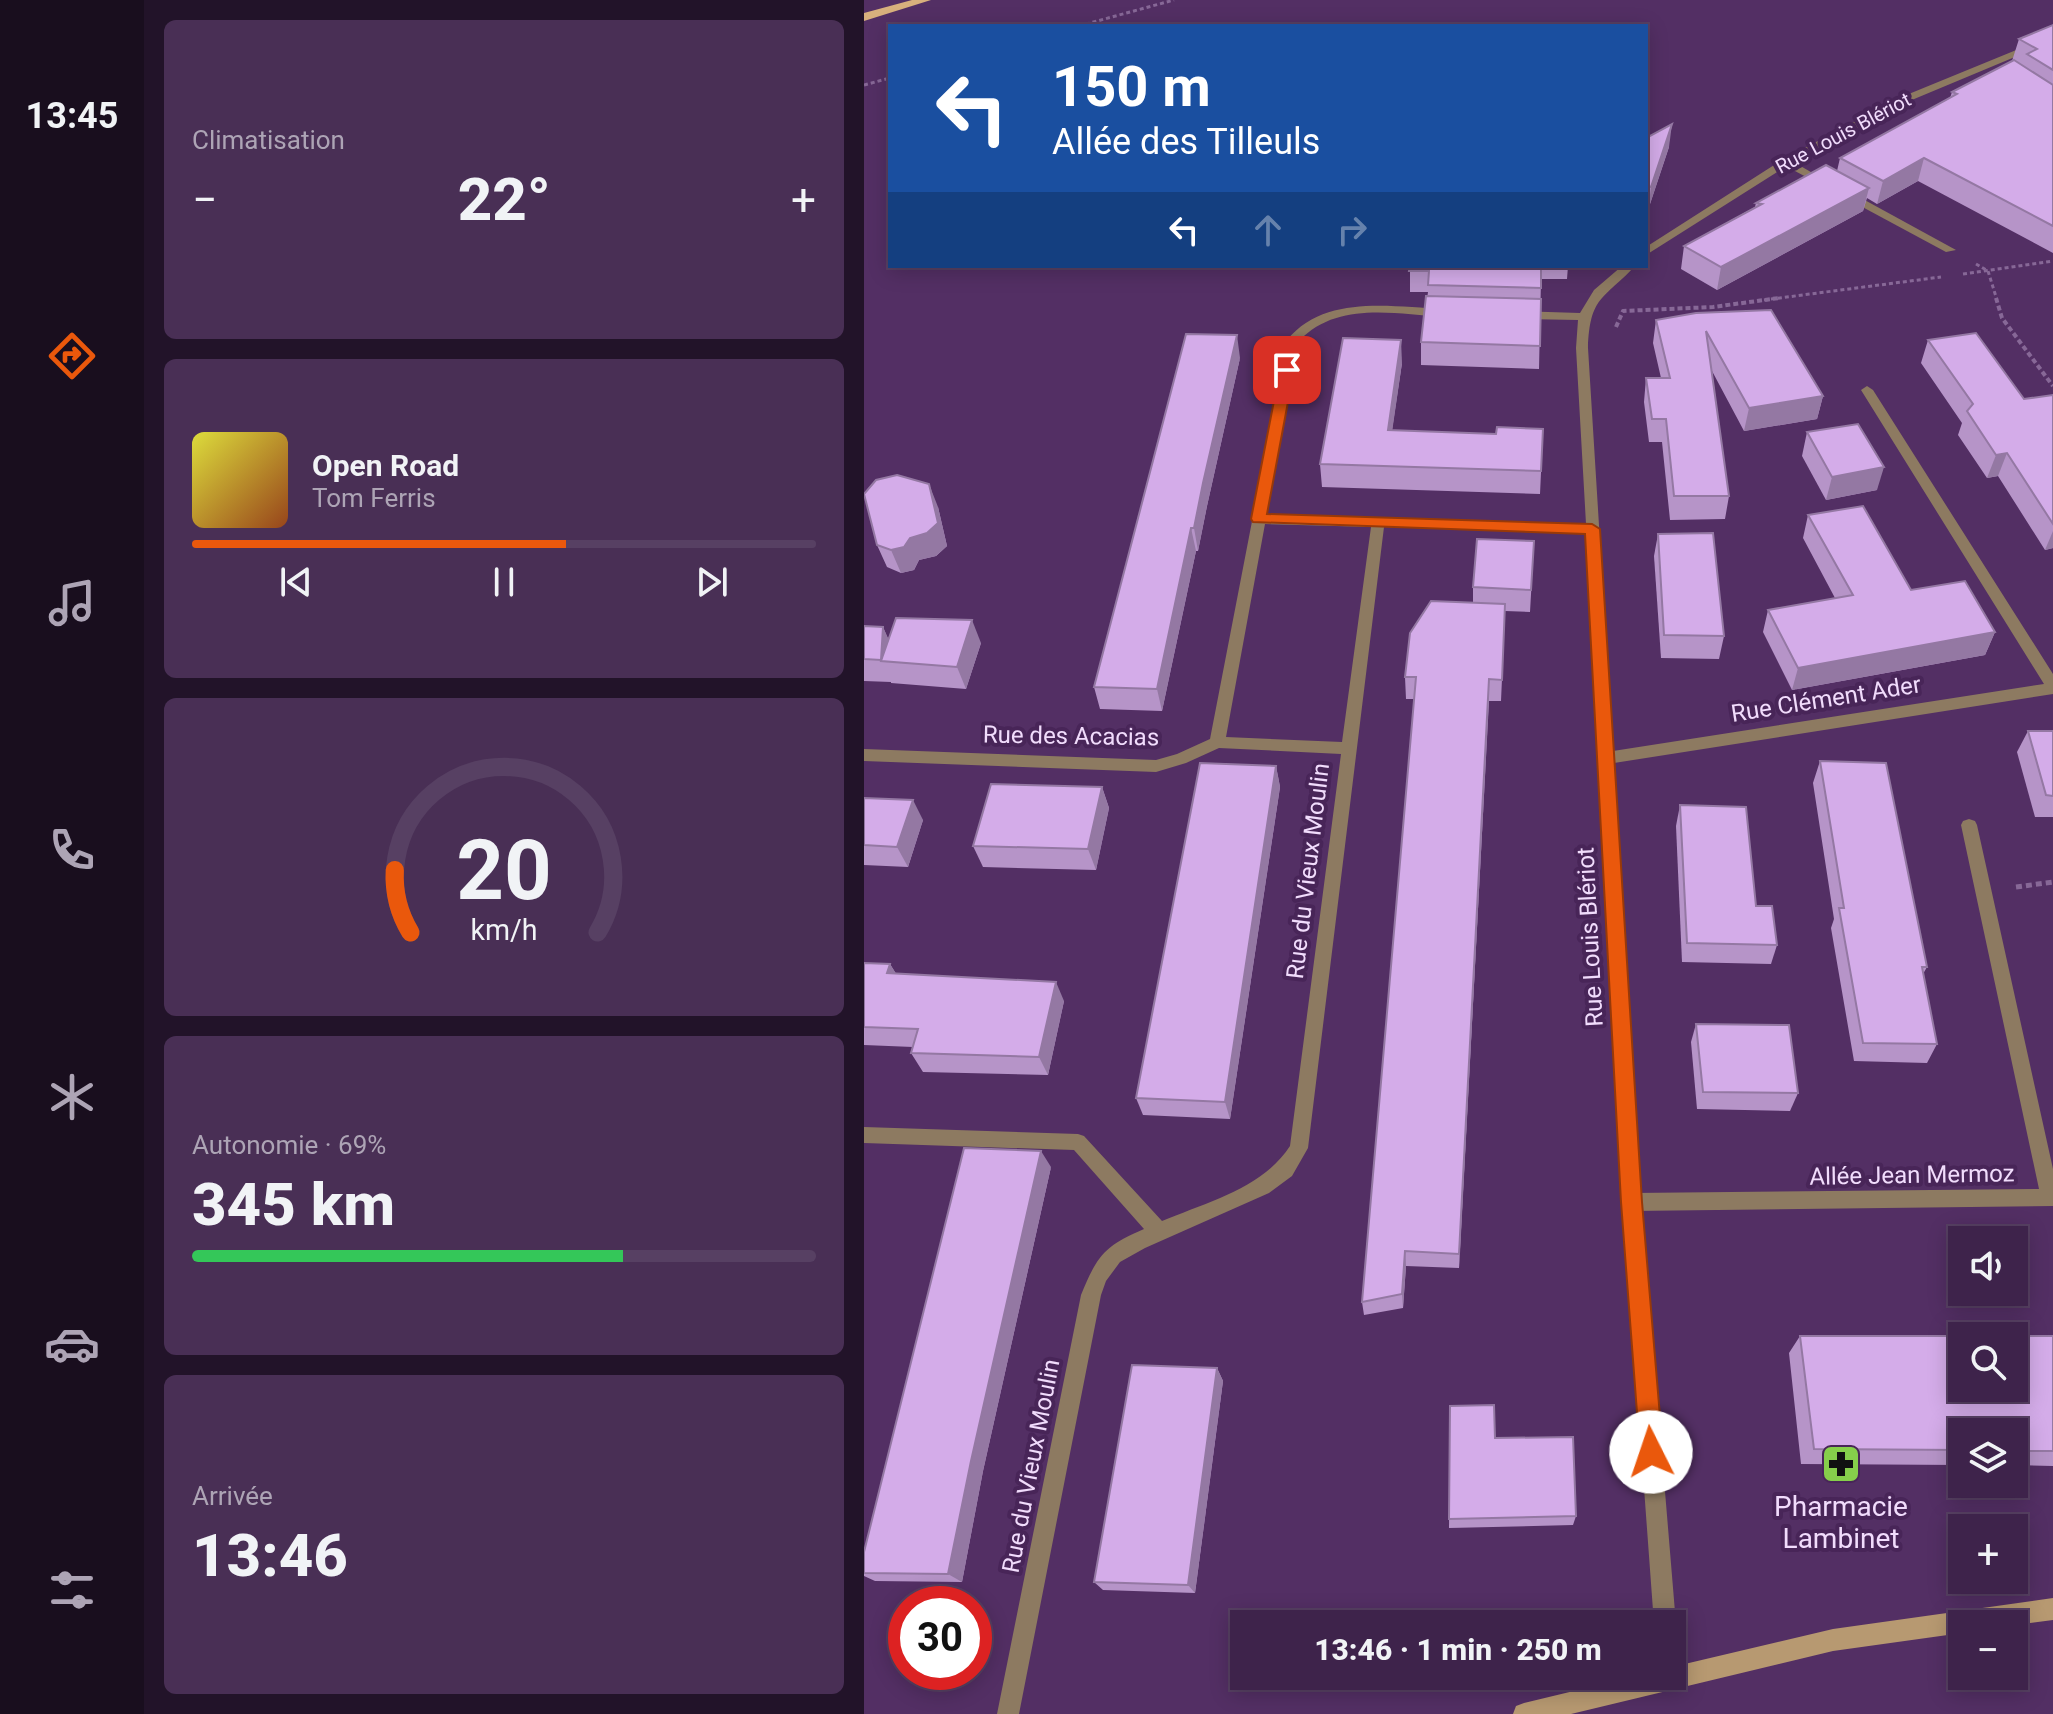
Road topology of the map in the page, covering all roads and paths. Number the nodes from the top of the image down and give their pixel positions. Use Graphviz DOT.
graph roads {
  1 [pos="925,0"];
  2 [pos="1174,0"];
  3 [pos="864,17"];
  4 [pos="1086,24"];
  5 [pos="2053,38"];
  6 [pos="1990,64"];
  7 [pos="2002,72"];
  8 [pos="888,79"];
  9 [pos="864,85"];
  10 [pos="1786,162"];
  11 [pos="1950,250"];
  12 [pos="1648,251"];
  13 [pos="2053,261"];
  14 [pos="1627,268"];
  15 [pos="1988,271"];
  16 [pos="1960,275"];
  17 [pos="1945,276"];
  18 [pos="1460,314"];
  19 [pos="1506,315"];
  20 [pos="1582,317"];
  21 [pos="1582,348"];
  22 [pos="2053,386"];
  23 [pos="1867,390"];
  24 [pos="1259,519"];
  25 [pos="1378,523"];
  26 [pos="1592,529"];
  27 [pos="2053,687"];
  28 [pos="1217,742"];
  29 [pos="1349,748"];
  30 [pos="864,755"];
  31 [pos="1606,758"];
  32 [pos="1969,825"];
  33 [pos="864,1135"];
  34 [pos="1632,1202"];
  35 [pos="1159,1232"];
  36 [pos="2053,1609"];
  37 [pos="1664,1610"];
  38 [pos="1686,1668"];
  39 [pos="1606,1690"];
  40 [pos="1008,1714"];
  41 [pos="1524,1714"];
  1 -- 3 [label="main road"];
  2 -- 4 [label="path"];
  5 -- 6 [label="street, Rue Louis Blériot"];
  6 -- 7 [label="street"];
  6 -- 10 [label="street, Rue Louis Blériot"];
  8 -- 9 [label="path"];
  10 -- 11 [label="street"];
  10 -- 12 [label="street, Rue Louis Blériot"];
  13 -- 15 [label="path"];
  14 -- 20 [label="street"];
  15 -- 16 [label="path"];
  15 -- 22 [label="path"];
  17 -- 21 [label="path"];
  18 -- 24 [label="street"];
  19 -- 20 [label="street"];
  20 -- 21 [label="street, Rue Louis Blériot"];
  21 -- 26 [label="street, Rue Louis Blériot"];
  23 -- 27 [label="street"];
  24 -- 25 [label="street"];
  24 -- 28 [label="street"];
  25 -- 26 [label="street"];
  25 -- 29 [label="street"];
  26 -- 31 [label="street, Rue Louis Blériot"];
  27 -- 31 [label="street, Rue Clément Ader"];
  28 -- 29 [label="street, Rue du Vieux Moulin"];
  28 -- 30 [label="street, Rue des Acacias"];
  29 -- 35 [label="street, Rue du Vieux Moulin"];
  31 -- 34 [label="street, Rue Louis Blériot"];
  32 -- 34 [label="street, Allée Jean Mermoz"];
  33 -- 35 [label="street"];
  34 -- 37 [label="street, Rue Louis Blériot"];
  35 -- 40 [label="street, Rue du Vieux Moulin"];
  36 -- 38 [label="main road"];
  39 -- 41 [label="main road"];
}
